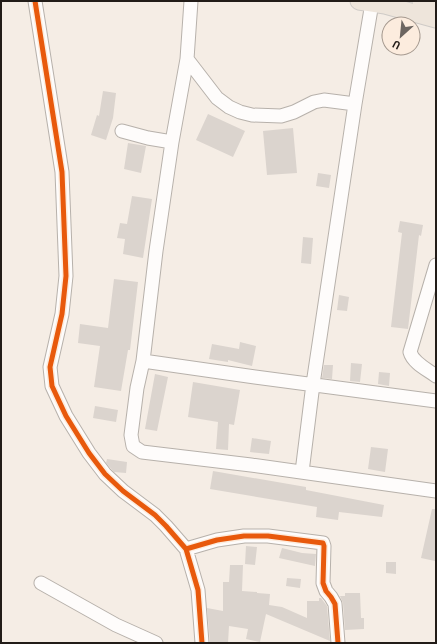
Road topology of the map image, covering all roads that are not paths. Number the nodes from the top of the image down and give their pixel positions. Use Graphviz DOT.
graph roads {
  1 [pos="35,1"];
  2 [pos="191,1"];
  3 [pos="421,1"];
  4 [pos="375,3"];
  5 [pos="436,5"];
  6 [pos="436,19"];
  7 [pos="187,59"];
  8 [pos="355,104"];
  9 [pos="122,131"];
  10 [pos="172,142"];
  11 [pos="436,265"];
  12 [pos="143,361"];
  13 [pos="436,376"];
  14 [pos="313,384"];
  15 [pos="436,401"];
  16 [pos="302,472"];
  17 [pos="436,491"];
  18 [pos="186,550"];
  19 [pos="41,583"];
  20 [pos="156,643"];
  21 [pos="202,643"];
  22 [pos="338,643"];
  1 -- 18 [label="street"];
  2 -- 7 [label="street"];
  3 -- 5 [label="main road"];
  4 -- 6 [label="main road"];
  4 -- 8 [label="street"];
  7 -- 8 [label="street"];
  7 -- 10 [label="street"];
  8 -- 14 [label="street"];
  9 -- 10 [label="street"];
  10 -- 12 [label="street"];
  11 -- 13 [label="street"];
  12 -- 14 [label="street"];
  12 -- 16 [label="street"];
  14 -- 15 [label="street"];
  14 -- 16 [label="street"];
  16 -- 17 [label="street"];
  18 -- 21 [label="street"];
  18 -- 22 [label="street"];
  19 -- 20 [label="street"];
}
